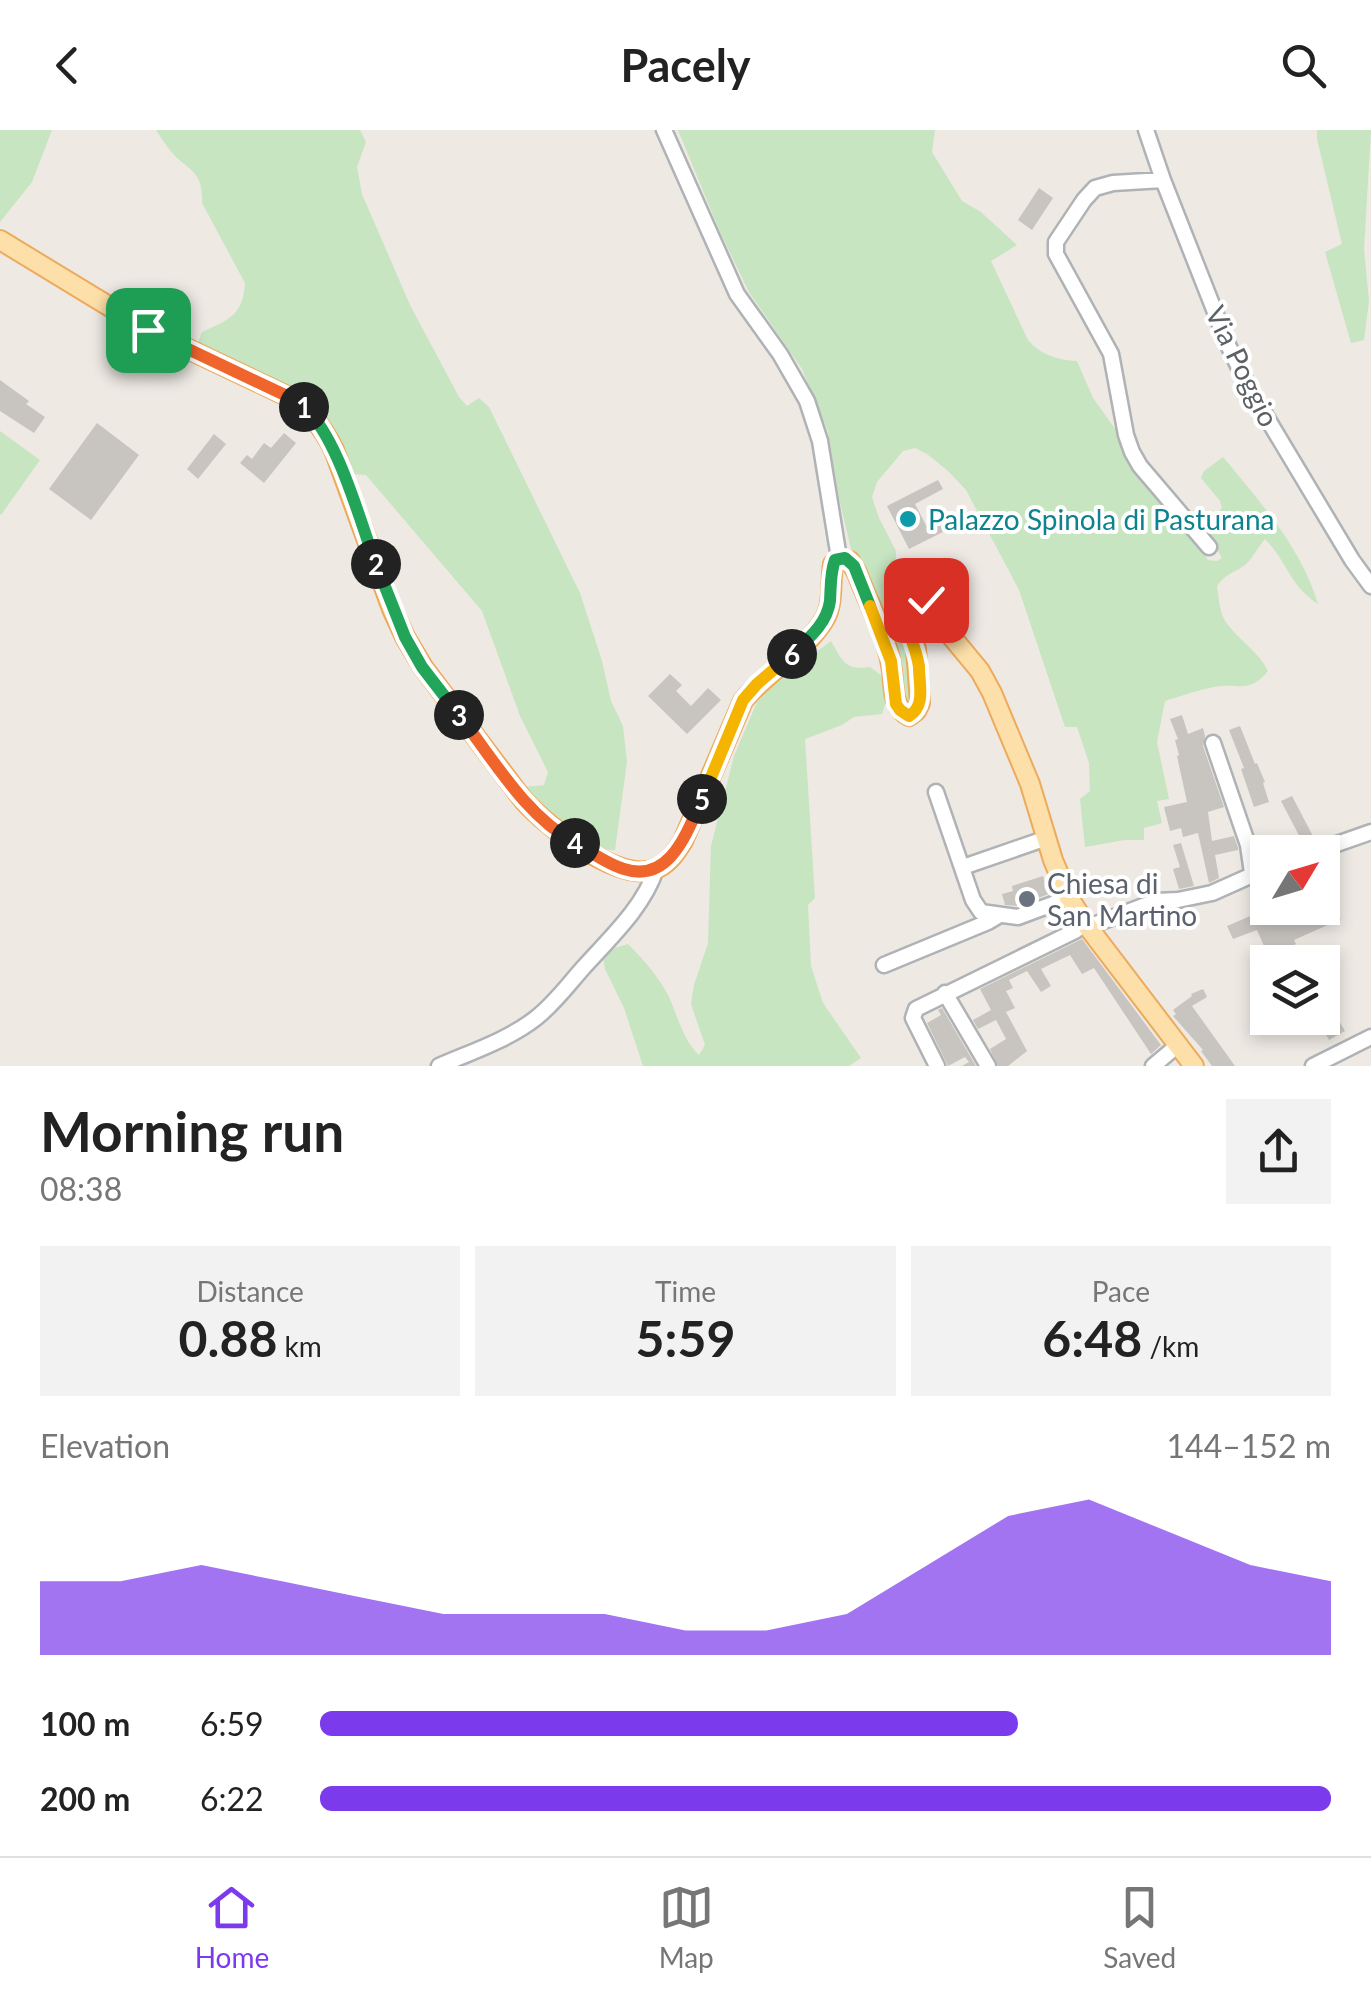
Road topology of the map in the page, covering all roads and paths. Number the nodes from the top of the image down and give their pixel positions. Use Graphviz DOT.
graph roads {
  1 [pos="664,130"];
  2 [pos="1146,130"];
  3 [pos="1163,180"];
  4 [pos="0,240"];
  5 [pos="1209,547"];
  6 [pos="839,558"];
  7 [pos="1371,586"];
  8 [pos="1213,743"];
  9 [pos="936,792"];
  10 [pos="1371,832"];
  11 [pos="1047,838"];
  12 [pos="1340,843"];
  13 [pos="1250,860"];
  14 [pos="963,867"];
  15 [pos="656,869"];
  16 [pos="1250,875"];
  17 [pos="1070,898"];
  18 [pos="998,916"];
  19 [pos="1087,925"];
  20 [pos="884,965"];
  21 [pos="945,994"];
  22 [pos="1371,1038"];
  23 [pos="1178,1045"];
  24 [pos="439,1066"];
  25 [pos="938,1066"];
  26 [pos="988,1066"];
  27 [pos="1154,1066"];
  28 [pos="1194,1066"];
  29 [pos="1313,1066"];
  1 -- 6 [label="street"];
  2 -- 3 [label="street, Via Poggio"];
  3 -- 5 [label="street"];
  3 -- 7 [label="street, Via Poggio"];
  4 -- 15 [label="main road"];
  6 -- 11 [label="main road"];
  6 -- 15 [label="main road"];
  8 -- 13 [label="street"];
  9 -- 14 [label="street"];
  10 -- 12 [label="street"];
  11 -- 14 [label="street"];
  11 -- 17 [label="main road"];
  14 -- 18 [label="street"];
  15 -- 24 [label="street"];
  16 -- 19 [label="street"];
  17 -- 18 [label="street"];
  17 -- 19 [label="main road"];
  18 -- 20 [label="street"];
  19 -- 21 [label="street"];
  19 -- 23 [label="main road"];
  21 -- 25 [label="street"];
  21 -- 26 [label="street"];
  22 -- 29 [label="street"];
  23 -- 27 [label="street"];
  23 -- 28 [label="main road"];
}
